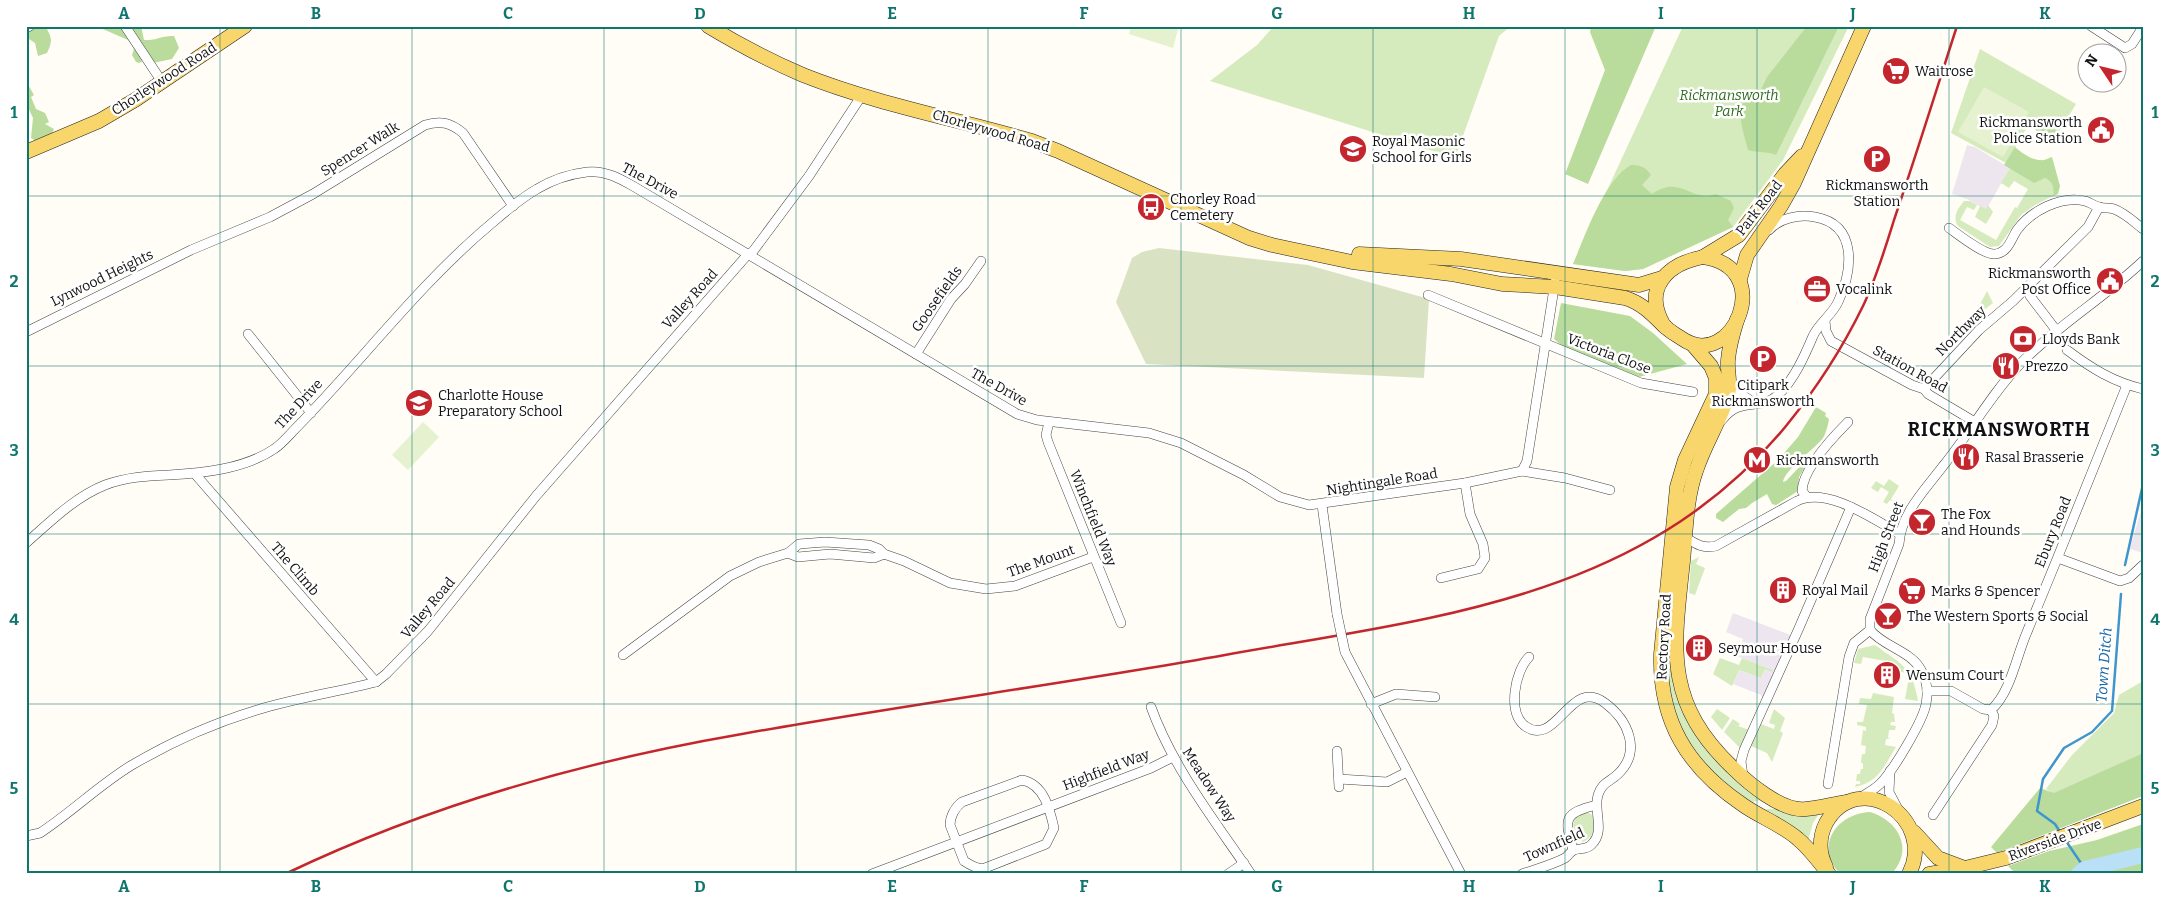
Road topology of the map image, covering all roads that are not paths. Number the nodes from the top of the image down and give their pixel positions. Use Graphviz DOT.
graph roads {
  1 [pos="30,26"];
  2 [pos="125,26"];
  3 [pos="245,26"];
  4 [pos="708,26"];
  5 [pos="1864,26"];
  6 [pos="2091,26"];
  7 [pos="2143,27"];
  8 [pos="26,28"];
  9 [pos="162,82"];
  10 [pos="862,95"];
  11 [pos="1808,150"];
  12 [pos="26,152"];
  13 [pos="513,206"];
  14 [pos="2099,207"];
  15 [pos="1949,228"];
  16 [pos="2143,229"];
  17 [pos="1752,249"];
  18 [pos="191,250"];
  19 [pos="750,254"];
  20 [pos="1331,256"];
  21 [pos="1703,257"];
  22 [pos="981,261"];
  23 [pos="2143,261"];
  24 [pos="1556,272"];
  25 [pos="1662,278"];
  26 [pos="1740,279"];
  27 [pos="1555,287"];
  28 [pos="1428,295"];
  29 [pos="2030,296"];
  30 [pos="1737,320"];
  31 [pos="1825,321"];
  32 [pos="1666,327"];
  33 [pos="2056,330"];
  34 [pos="26,332"];
  35 [pos="248,334"];
  36 [pos="1546,344"];
  37 [pos="1693,345"];
  38 [pos="2067,350"];
  39 [pos="916,354"];
  40 [pos="1730,381"];
  41 [pos="2127,385"];
  42 [pos="1924,389"];
  43 [pos="2143,389"];
  44 [pos="1693,392"];
  45 [pos="1754,403"];
  46 [pos="311,413"];
  47 [pos="1048,422"];
  48 [pos="1848,422"];
  49 [pos="1975,422"];
  50 [pos="1711,434"];
  51 [pos="1522,471"];
  52 [pos="195,474"];
  53 [pos="1465,483"];
  54 [pos="1610,490"];
  55 [pos="1807,497"];
  56 [pos="1322,505"];
  57 [pos="1850,507"];
  58 [pos="1900,534"];
  59 [pos="1685,537"];
  60 [pos="26,542"];
  61 [pos="1093,557"];
  62 [pos="2058,558"];
  63 [pos="2143,565"];
  64 [pos="1441,578"];
  65 [pos="1121,623"];
  66 [pos="1870,630"];
  67 [pos="623,655"];
  68 [pos="1529,657"];
  69 [pos="376,682"];
  70 [pos="1927,691"];
  71 [pos="1436,696"];
  72 [pos="1371,704"];
  73 [pos="1151,707"];
  74 [pos="1991,710"];
  75 [pos="1337,751"];
  76 [pos="1173,757"];
  77 [pos="1890,771"];
  78 [pos="1407,772"];
  79 [pos="1744,778"];
  80 [pos="1828,784"];
  81 [pos="1852,800"];
  82 [pos="1596,805"];
  83 [pos="2143,806"];
  84 [pos="1048,807"];
  85 [pos="1933,815"];
  86 [pos="1903,817"];
  87 [pos="1912,830"];
  88 [pos="26,836"];
  89 [pos="956,842"];
  90 [pos="1573,850"];
  91 [pos="1244,863"];
  92 [pos="1965,868"];
  93 [pos="872,874"];
  94 [pos="1228,874"];
  95 [pos="1251,874"];
  96 [pos="1461,874"];
  97 [pos="1522,874"];
  98 [pos="1829,874"];
  99 [pos="1909,874"];
  100 [pos="1929,874"];
  1 -- 8 [label="street"];
  2 -- 9 [label="street"];
  3 -- 9 [label="main road, Chorleywood Road"];
  4 -- 10 [label="main road, Chorleywood Road"];
  5 -- 11 [label="main road, Park Road"];
  6 -- 7 [label="street"];
  9 -- 12 [label="main road, Chorleywood Road"];
  10 -- 19 [label="street, Valley Road"];
  10 -- 20 [label="main road, Chorleywood Road"];
  11 -- 17 [label="main road, Park Road"];
  11 -- 21 [label="main road, Park Road"];
  13 -- 18 [label="street, Spencer Walk"];
  13 -- 19 [label="street, The Drive"];
  13 -- 46 [label="street, The Drive"];
  14 -- 15 [label="street"];
  14 -- 16 [label="street"];
  14 -- 42 [label="street, Northway"];
  17 -- 26 [label="main road, Park Road"];
  17 -- 31 [label="street"];
  18 -- 34 [label="street, Lynwood Heights"];
  19 -- 39 [label="street, The Drive"];
  19 -- 69 [label="street, Valley Road"];
  20 -- 24 [label="main road"];
  20 -- 27 [label="main road"];
  21 -- 25 [label="main road"];
  21 -- 26 [label="main road"];
  22 -- 39 [label="street, Goosefields"];
  23 -- 33 [label="street, High Street"];
  24 -- 25 [label="main road"];
  24 -- 27 [label="street"];
  25 -- 32 [label="main road"];
  26 -- 30 [label="main road"];
  27 -- 32 [label="main road"];
  27 -- 36 [label="street"];
  28 -- 36 [label="street, Victoria Close"];
  29 -- 33 [label="street"];
  30 -- 37 [label="main road"];
  30 -- 40 [label="main road, Rectory Road"];
  31 -- 42 [label="street, Station Road"];
  31 -- 45 [label="street"];
  32 -- 37 [label="main road"];
  33 -- 49 [label="street, High Street"];
  35 -- 46 [label="street"];
  36 -- 44 [label="street, Victoria Close"];
  36 -- 51 [label="street"];
  37 -- 98 [label="main road, Rectory Road"];
  38 -- 41 [label="street"];
  39 -- 47 [label="street, The Drive"];
  40 -- 45 [label="street"];
  40 -- 50 [label="main road, Rectory Road"];
  41 -- 43 [label="street"];
  41 -- 62 [label="street, Ebury Road"];
  42 -- 49 [label="street, Station Road"];
  45 -- 50 [label="street"];
  46 -- 52 [label="street, The Drive"];
  47 -- 56 [label="street, The Drive"];
  47 -- 61 [label="street, Winchfield Way"];
  48 -- 55 [label="street"];
  49 -- 58 [label="street, High Street"];
  50 -- 59 [label="main road, Rectory Road"];
  51 -- 53 [label="street, Nightingale Road"];
  51 -- 54 [label="street"];
  52 -- 60 [label="street, The Drive"];
  52 -- 69 [label="street, The Climb"];
  53 -- 56 [label="street, Nightingale Road"];
  53 -- 64 [label="street"];
  55 -- 57 [label="street"];
  55 -- 59 [label="street"];
  56 -- 72 [label="street, Nightingale Road, bridge"];
  57 -- 58 [label="street"];
  57 -- 79 [label="street"];
  58 -- 66 [label="street, High Street"];
  59 -- 79 [label="main road, Rectory Road"];
  61 -- 65 [label="street, Winchfield Way"];
  61 -- 67 [label="street, The Mount"];
  62 -- 63 [label="street"];
  62 -- 74 [label="street, Ebury Road"];
  66 -- 70 [label="street"];
  66 -- 80 [label="street"];
  68 -- 82 [label="street"];
  69 -- 88 [label="street, Valley Road"];
  70 -- 74 [label="street"];
  70 -- 77 [label="street"];
  71 -- 72 [label="street"];
  72 -- 78 [label="street, Nightingale Road"];
  73 -- 76 [label="street, Meadow Way"];
  74 -- 85 [label="street, Ebury Road"];
  75 -- 78 [label="street"];
  76 -- 84 [label="street, Highfield Way"];
  76 -- 91 [label="street, Meadow Way"];
  77 -- 81 [label="street"];
  77 -- 86 [label="street"];
  78 -- 96 [label="street, Nightingale Road"];
  79 -- 81 [label="main road, Rectory Road"];
  81 -- 86 [label="main road, Rectory Road"];
  81 -- 98 [label="main road"];
  82 -- 90 [label="street, Townfield"];
  82 -- 90 [label="street"];
  83 -- 92 [label="main road, Riverside Drive"];
  84 -- 89 [label="street, Highfield Way"];
  84 -- 89 [label="street"];
  84 -- 89 [label="street"];
  86 -- 87 [label="main road, Rectory Road"];
  87 -- 92 [label="main road"];
  87 -- 99 [label="main road"];
  89 -- 93 [label="street, Highfield Way"];
  90 -- 97 [label="street, Townfield"];
  91 -- 94 [label="street"];
  91 -- 95 [label="street, Meadow Way"];
  92 -- 100 [label="main road, Riverside Drive"];
}
